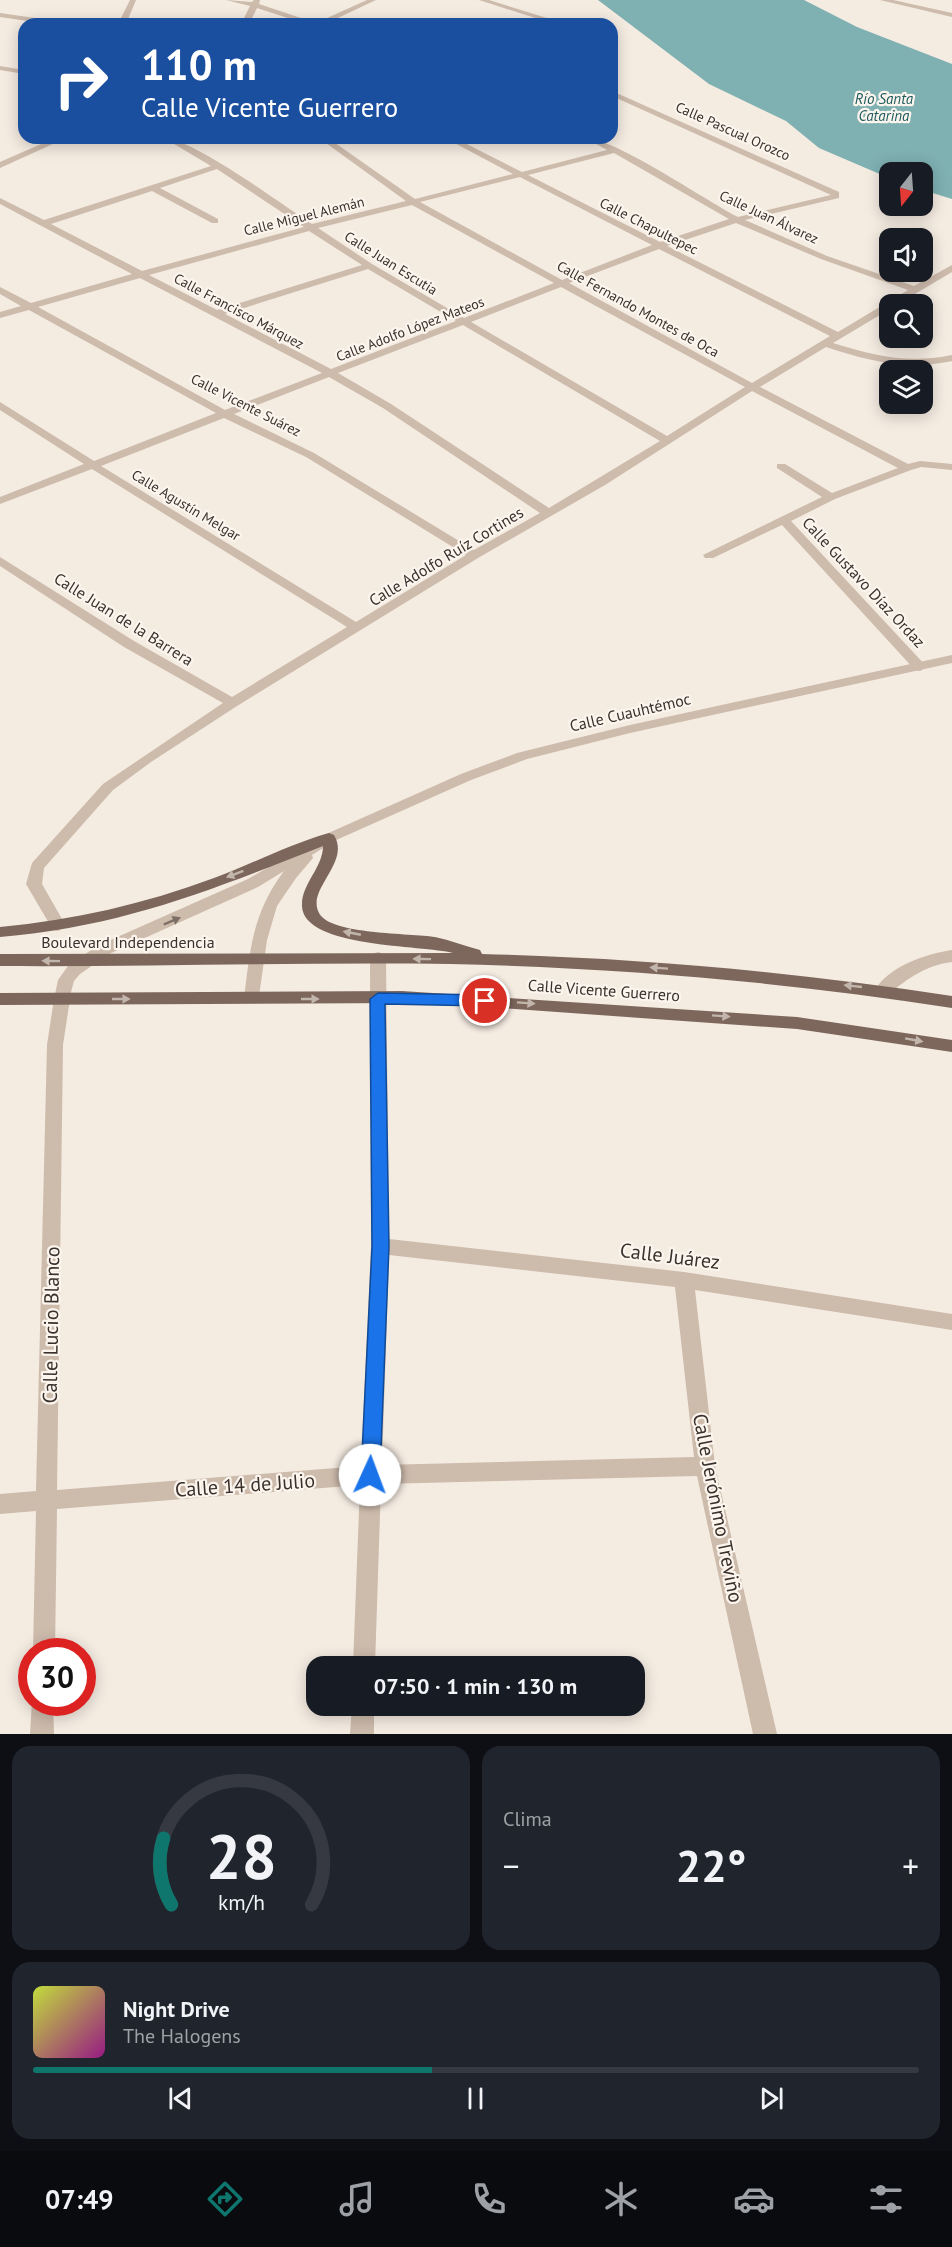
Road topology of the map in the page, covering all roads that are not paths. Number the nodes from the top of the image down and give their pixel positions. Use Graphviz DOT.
graph roads {
  1 [pos="133,0"];
  2 [pos="229,0"];
  3 [pos="373,0"];
  4 [pos="482,0"];
  5 [pos="884,0"];
  6 [pos="256,2"];
  7 [pos="0,15"];
  8 [pos="952,15"];
  9 [pos="21,18"];
  10 [pos="125,18"];
  11 [pos="247,18"];
  12 [pos="297,18"];
  13 [pos="332,18"];
  14 [pos="542,18"];
  15 [pos="0,69"];
  16 [pos="18,71"];
  17 [pos="618,97"];
  18 [pos="47,144"];
  19 [pos="179,144"];
  20 [pos="331,144"];
  21 [pos="460,144"];
  22 [pos="603,144"];
  23 [pos="617,150"];
  24 [pos="0,154"];
  25 [pos="16,157"];
  26 [pos="1,163"];
  27 [pos="218,166"];
  28 [pos="518,175"];
  29 [pos="153,188"];
  30 [pos="834,198"];
  31 [pos="0,201"];
  32 [pos="415,203"];
  33 [pos="736,220"];
  34 [pos="215,221"];
  35 [pos="45,223"];
  36 [pos="310,228"];
  37 [pos="660,245"];
  38 [pos="369,267"];
  39 [pos="952,268"];
  40 [pos="139,273"];
  41 [pos="562,282"];
  42 [pos="912,289"];
  43 [pos="0,290"];
  44 [pos="30,305"];
  45 [pos="0,315"];
  46 [pos="215,315"];
  47 [pos="462,323"];
  48 [pos="838,336"];
  49 [pos="825,344"];
  50 [pos="952,358"];
  51 [pos="332,374"];
  52 [pos="752,387"];
  53 [pos="0,405"];
  54 [pos="225,414"];
  55 [pos="666,440"];
  56 [pos="90,464"];
  57 [pos="781,466"];
  58 [pos="952,467"];
  59 [pos="907,468"];
  60 [pos="831,497"];
  61 [pos="0,501"];
  62 [pos="549,513"];
  63 [pos="784,520"];
  64 [pos="474,555"];
  65 [pos="709,555"];
  66 [pos="0,561"];
  67 [pos="358,628"];
  68 [pos="952,659"];
  69 [pos="920,667"];
  70 [pos="232,703"];
  71 [pos="329,838"];
  72 [pos="58,926"];
  73 [pos="0,932"];
  74 [pos="952,956"];
  75 [pos="378,958"];
  76 [pos="0,960"];
  77 [pos="257,960"];
  78 [pos="491,960"];
  79 [pos="84,962"];
  80 [pos="883,990"];
  81 [pos="0,999"];
  82 [pos="63,999"];
  83 [pos="252,999"];
  84 [pos="378,999"];
  85 [pos="952,1002"];
  86 [pos="952,1046"];
  87 [pos="380,1246"];
  88 [pos="684,1280"];
  89 [pos="952,1322"];
  90 [pos="705,1466"];
  91 [pos="370,1475"];
  92 [pos="48,1499"];
  93 [pos="0,1504"];
  94 [pos="44,1638"];
  95 [pos="364,1656"];
  96 [pos="42,1716"];
  97 [pos="363,1716"];
  98 [pos="42,1734"];
  99 [pos="362,1734"];
  100 [pos="765,1734"];
  1 -- 10 [label="street"];
  2 -- 6 [label="street"];
  3 -- 13 [label="street"];
  4 -- 14 [label="street"];
  5 -- 8 [label="street"];
  6 -- 11 [label="street"];
  6 -- 12 [label="street"];
  7 -- 9 [label="street"];
  15 -- 16 [label="street"];
  17 -- 30 [label="street, Calle Pascual Orozco"];
  18 -- 25 [label="street"];
  19 -- 27 [label="street, Calle Juan Escutia"];
  20 -- 32 [label="street, Calle Fernando Montes de Oca"];
  21 -- 28 [label="street, Calle Chapultepec"];
  22 -- 23 [label="street, Calle Juan Álvarez"];
  23 -- 28 [label="street, Calle Miguel Alemán"];
  23 -- 33 [label="street, Calle Juan Álvarez"];
  24 -- 25 [label="street"];
  25 -- 26 [label="street"];
  27 -- 29 [label="street"];
  27 -- 36 [label="street, Calle Juan Escutia"];
  28 -- 32 [label="street, Calle Miguel Alemán"];
  28 -- 37 [label="street, Calle Chapultepec"];
  29 -- 34 [label="street"];
  29 -- 35 [label="street"];
  30 -- 33 [label="street, Calle Adolfo López Mateos"];
  31 -- 35 [label="street, Calle Francisco Márquez"];
  32 -- 36 [label="street, Calle Miguel Alemán"];
  32 -- 41 [label="street, Calle Fernando Montes de Oca"];
  33 -- 37 [label="street, Calle Adolfo López Mateos"];
  33 -- 42 [label="street, Calle Juan Álvarez"];
  35 -- 40 [label="street, Calle Francisco Márquez"];
  36 -- 38 [label="street, Calle Juan Escutia"];
  36 -- 40 [label="street, Calle Miguel Alemán"];
  37 -- 41 [label="street, Calle Adolfo López Mateos"];
  37 -- 48 [label="street, Calle Chapultepec"];
  38 -- 46 [label="street"];
  38 -- 47 [label="street, Calle Juan Escutia"];
  39 -- 42 [label="street, Calle Adolfo Ruíz Cortines"];
  40 -- 44 [label="street, Calle Miguel Alemán"];
  40 -- 46 [label="street, Calle Francisco Márquez"];
  41 -- 47 [label="street, Calle Adolfo López Mateos"];
  41 -- 52 [label="street, Calle Fernando Montes de Oca"];
  42 -- 48 [label="street, Calle Adolfo Ruíz Cortines"];
  43 -- 44 [label="street, Calle Vicente Suárez"];
  44 -- 45 [label="street, Calle Miguel Alemán"];
  44 -- 54 [label="street, Calle Vicente Suárez"];
  46 -- 51 [label="street, Calle Francisco Márquez"];
  47 -- 51 [label="street, Calle Adolfo López Mateos"];
  47 -- 55 [label="street, Calle Juan Escutia"];
  48 -- 49 [label="street, Calle Adolfo Ruíz Cortines"];
  49 -- 50 [label="street"];
  49 -- 52 [label="street, Calle Adolfo Ruíz Cortines"];
  51 -- 54 [label="street, Calle Adolfo López Mateos"];
  51 -- 62 [label="street, Calle Francisco Márquez"];
  52 -- 55 [label="street, Calle Adolfo Ruíz Cortines"];
  52 -- 59 [label="street, Calle Fernando Montes de Oca"];
  53 -- 56 [label="street, Calle Agustín Melgar"];
  54 -- 56 [label="street, Calle Adolfo López Mateos"];
  54 -- 64 [label="street, Calle Vicente Suárez"];
  55 -- 62 [label="street, Calle Adolfo Ruíz Cortines"];
  56 -- 61 [label="street, Calle Adolfo López Mateos"];
  56 -- 67 [label="street, Calle Agustín Melgar"];
  57 -- 60 [label="street"];
  58 -- 59 [label="street"];
  59 -- 60 [label="street, Calle Gustavo Díaz Ordaz"];
  60 -- 63 [label="street, Calle Gustavo Díaz Ordaz"];
  62 -- 64 [label="street, Calle Adolfo Ruíz Cortines"];
  63 -- 65 [label="street, Calle Gustavo Díaz Ordaz"];
  63 -- 69 [label="street, Calle Gustavo Díaz Ordaz"];
  64 -- 67 [label="street, Calle Adolfo Ruíz Cortines"];
  66 -- 70 [label="street, Calle Juan de la Barrera"];
  67 -- 70 [label="street, Calle Adolfo Ruíz Cortines"];
  68 -- 69 [label="street, Calle Cuauhtémoc"];
  69 -- 71 [label="street, Calle Cuauhtémoc"];
  70 -- 72 [label="street, Calle Adolfo Ruíz Cortines"];
  71 -- 72 [label="main road, one-way"];
  71 -- 77 [label="street"];
  78 -- 71 [label="main road, one-way"];
  79 -- 71 [label="street, one-way"];
  72 -- 73 [label="main road"];
  74 -- 80 [label="street"];
  75 -- 77 [label="main road, Calle Vicente Guerrero"];
  78 -- 75 [label="main road, Calle Vicente Guerrero, one-way"];
  75 -- 84 [label="street"];
  79 -- 76 [label="main road, Boulevard Independencia, one-way"];
  77 -- 79 [label="main road, Boulevard Independencia"];
  77 -- 83 [label="street"];
  80 -- 78 [label="main road, Calle Vicente Guerrero, one-way"];
  79 -- 82 [label="street, Calle Lucio Blanco"];
  80 -- 85 [label="main road, Calle Vicente Guerrero"];
  81 -- 82 [label="main road"];
  82 -- 83 [label="main road, one-way"];
  82 -- 92 [label="street, Calle Lucio Blanco"];
  83 -- 84 [label="main road, Calle Vicente Guerrero, one-way"];
  84 -- 86 [label="main road, Calle Vicente Guerrero, one-way"];
  84 -- 87 [label="street"];
  87 -- 88 [label="street, Calle Juárez"];
  87 -- 91 [label="street"];
  88 -- 89 [label="street, Calle Juárez"];
  88 -- 90 [label="street, Calle Jerónimo Treviño"];
  90 -- 91 [label="street, Calle 14 de Julio"];
  90 -- 100 [label="street, Calle Jerónimo Treviño"];
  91 -- 92 [label="street, Calle 14 de Julio"];
  91 -- 95 [label="street"];
  92 -- 93 [label="street, Calle 14 de Julio"];
  92 -- 94 [label="street, Calle Lucio Blanco"];
  96 -- 98 [label="street"];
  97 -- 99 [label="street"];
}
